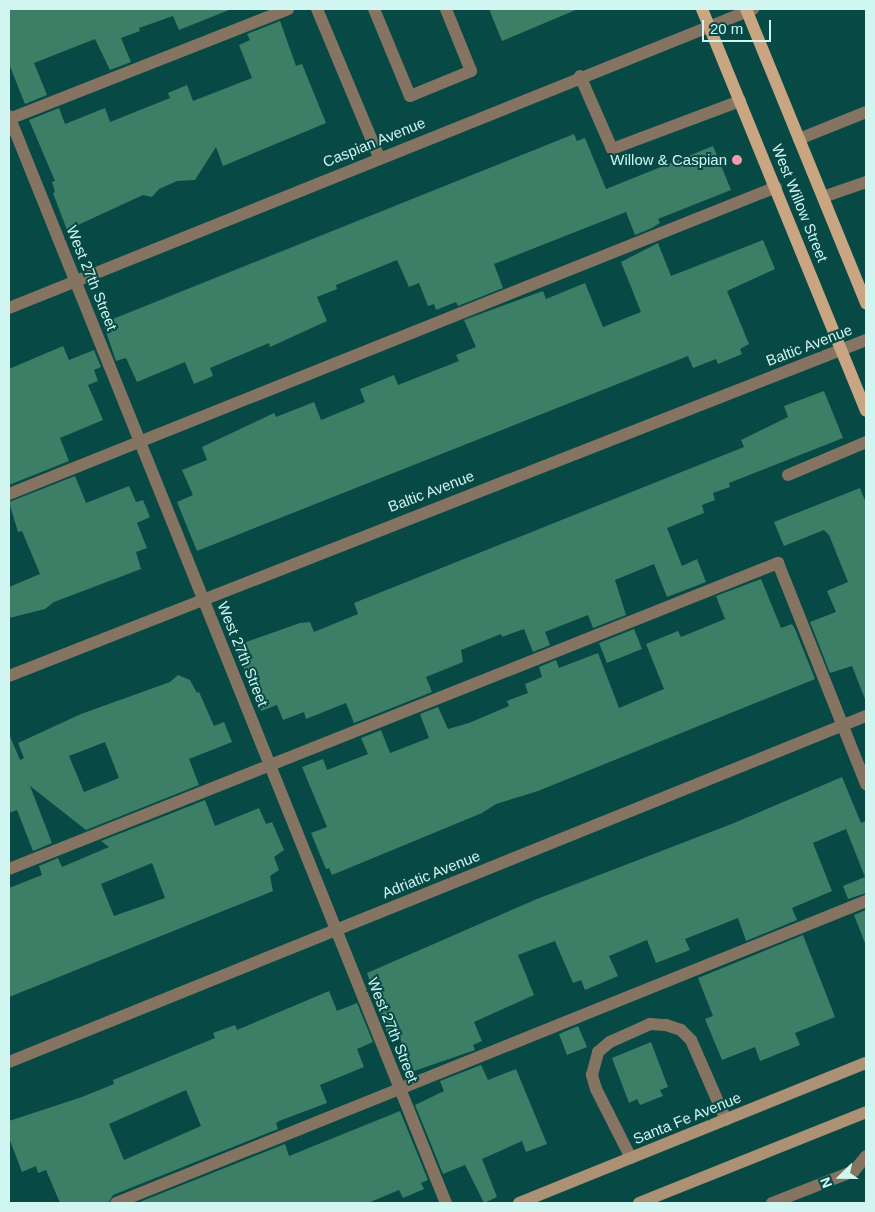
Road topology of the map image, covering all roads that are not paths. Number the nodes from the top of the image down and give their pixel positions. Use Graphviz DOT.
graph roads {
  1 [pos="288,9"];
  2 [pos="317,9"];
  3 [pos="374,9"];
  4 [pos="446,9"];
  5 [pos="702,9"];
  6 [pos="749,10"];
  7 [pos="709,27"];
  8 [pos="580,76"];
  9 [pos="740,101"];
  10 [pos="866,112"];
  11 [pos="9,118"];
  12 [pos="799,139"];
  13 [pos="379,157"];
  14 [pos="866,182"];
  15 [pos="776,187"];
  16 [pos="823,197"];
  17 [pos="76,281"];
  18 [pos="866,304"];
  19 [pos="9,308"];
  20 [pos="866,340"];
  21 [pos="841,350"];
  22 [pos="866,411"];
  23 [pos="140,441"];
  24 [pos="866,442"];
  25 [pos="788,475"];
  26 [pos="9,494"];
  27 [pos="203,598"];
  28 [pos="9,676"];
  29 [pos="866,716"];
  30 [pos="842,726"];
  31 [pos="269,763"];
  32 [pos="866,784"];
  33 [pos="9,869"];
  34 [pos="866,901"];
  35 [pos="336,930"];
  36 [pos="9,1062"];
  37 [pos="866,1063"];
  38 [pos="399,1089"];
  39 [pos="866,1112"];
  40 [pos="726,1120"];
  41 [pos="866,1156"];
  42 [pos="631,1158"];
  43 [pos="116,1203"];
  44 [pos="446,1203"];
  45 [pos="519,1203"];
  46 [pos="639,1203"];
  47 [pos="772,1203"];
  1 -- 11 [label="street"];
  2 -- 13 [label="street"];
  3 -- 4 [label="street"];
  5 -- 7 [label="main road, West Willow Street"];
  6 -- 7 [label="street, Caspian Avenue"];
  6 -- 12 [label="main road, West Willow Street"];
  7 -- 8 [label="street, Caspian Avenue"];
  7 -- 9 [label="main road, West Willow Street"];
  8 -- 9 [label="street"];
  8 -- 13 [label="street, Caspian Avenue"];
  9 -- 15 [label="main road, West Willow Street"];
  10 -- 12 [label="street"];
  11 -- 17 [label="street, West 27th Street"];
  12 -- 16 [label="main road, West Willow Street"];
  13 -- 17 [label="street, Caspian Avenue"];
  14 -- 16 [label="street"];
  15 -- 21 [label="main road, West Willow Street"];
  15 -- 23 [label="street"];
  16 -- 18 [label="main road, West Willow Street"];
  17 -- 19 [label="street, Caspian Avenue"];
  17 -- 23 [label="street, West 27th Street"];
  20 -- 21 [label="street, Baltic Avenue"];
  21 -- 22 [label="main road, West Willow Street"];
  21 -- 27 [label="street, Baltic Avenue"];
  23 -- 26 [label="street"];
  23 -- 27 [label="street, West 27th Street"];
  24 -- 25 [label="street"];
  27 -- 28 [label="street, Baltic Avenue"];
  27 -- 31 [label="street, West 27th Street"];
  29 -- 30 [label="street, Adriatic Avenue"];
  30 -- 31 [label="street"];
  30 -- 32 [label="street"];
  30 -- 35 [label="street, Adriatic Avenue"];
  31 -- 33 [label="street"];
  31 -- 35 [label="street, West 27th Street"];
  34 -- 38 [label="street"];
  35 -- 36 [label="street, Adriatic Avenue"];
  35 -- 38 [label="street, West 27th Street"];
  37 -- 40 [label="main road, Santa Fe Avenue"];
  38 -- 43 [label="street"];
  38 -- 44 [label="street, West 27th Street"];
  39 -- 46 [label="main road"];
  40 -- 42 [label="main road, Santa Fe Avenue"];
  40 -- 42 [label="street"];
  41 -- 47 [label="street"];
  42 -- 45 [label="main road, Santa Fe Avenue"];
}
